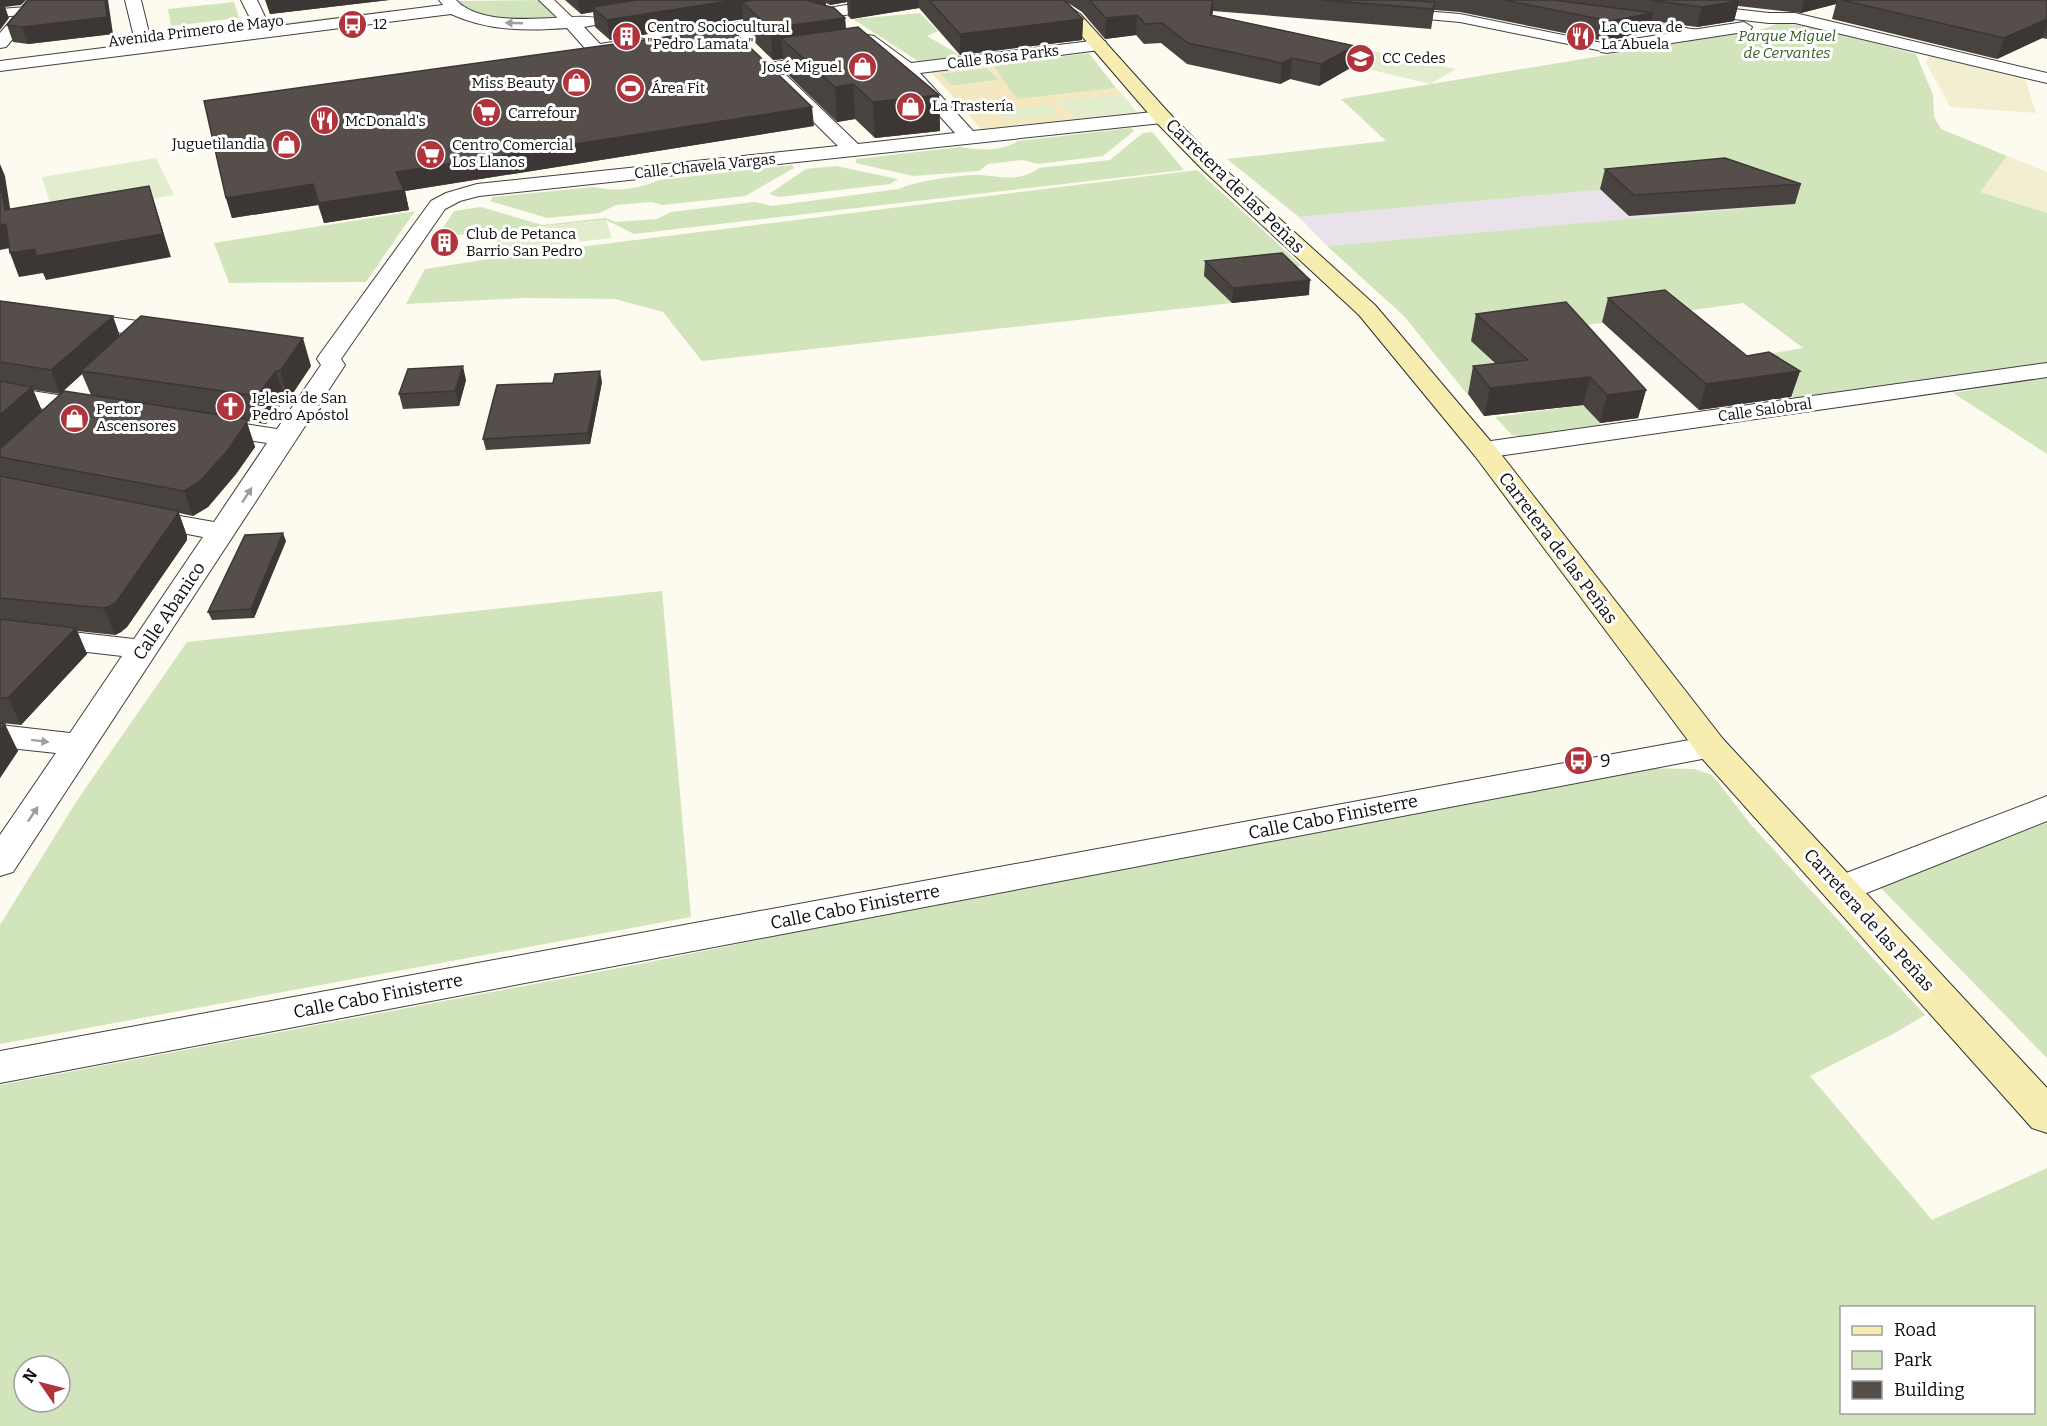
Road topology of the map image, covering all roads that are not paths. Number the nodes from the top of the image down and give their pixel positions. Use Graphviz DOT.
graph roads {
  1 [pos="133,0"];
  2 [pos="249,0"];
  3 [pos="546,0"];
  4 [pos="809,0"];
  5 [pos="906,0"];
  6 [pos="1049,0"];
  7 [pos="1612,0"];
  8 [pos="1675,0"];
  9 [pos="443,3"];
  10 [pos="32,6"];
  11 [pos="1839,10"];
  12 [pos="390,12"];
  13 [pos="1380,12"];
  14 [pos="1711,12"];
  15 [pos="0,13"];
  16 [pos="828,13"];
  17 [pos="610,18"];
  18 [pos="1795,18"];
  19 [pos="1601,20"];
  20 [pos="260,23"];
  21 [pos="572,24"];
  22 [pos="727,29"];
  23 [pos="1698,34"];
  24 [pos="142,38"];
  25 [pos="672,38"];
  26 [pos="650,41"];
  27 [pos="0,43"];
  28 [pos="1099,45"];
  29 [pos="1607,48"];
  30 [pos="885,51"];
  31 [pos="0,55"];
  32 [pos="860,55"];
  33 [pos="838,58"];
  34 [pos="0,66"];
  35 [pos="768,67"];
  36 [pos="907,69"];
  37 [pos="2047,78"];
  38 [pos="1162,117"];
  39 [pos="968,139"];
  40 [pos="854,151"];
  41 [pos="0,309"];
  42 [pos="148,330"];
  43 [pos="194,336"];
  44 [pos="128,349"];
  45 [pos="319,355"];
  46 [pos="2047,370"];
  47 [pos="94,381"];
  48 [pos="0,394"];
  49 [pos="118,412"];
  50 [pos="59,413"];
  51 [pos="185,423"];
  52 [pos="285,438"];
  53 [pos="1484,450"];
  54 [pos="117,512"];
  55 [pos="222,532"];
  56 [pos="0,633"];
  57 [pos="143,650"];
  58 [pos="0,736"];
  59 [pos="80,745"];
  60 [pos="1711,747"];
  61 [pos="2047,808"];
  62 [pos="0,863"];
  63 [pos="1841,889"];
  64 [pos="0,1067"];
  65 [pos="2047,1116"];
  1 -- 24 [label="street"];
  2 -- 20 [label="street"];
  3 -- 21 [label="street"];
  4 -- 16 [label="street"];
  5 -- 16 [label="street"];
  6 -- 28 [label="main road, Carretera de las Peñas"];
  7 -- 14 [label="street"];
  8 -- 14 [label="street"];
  9 -- 12 [label="street, Avenida Primero de Mayo"];
  9 -- 12 [label="street, Avenida Primero de Mayo"];
  21 -- 9 [label="street, Avenida Primero de Mayo, one-way"];
  10 -- 15 [label="street"];
  10 -- 27 [label="street"];
  11 -- 18 [label="street"];
  12 -- 20 [label="street, Avenida Primero de Mayo"];
  12 -- 34 [label="street, Avenida Primero de Mayo"];
  13 -- 29 [label="street"];
  14 -- 18 [label="street"];
  16 -- 22 [label="street"];
  16 -- 30 [label="street"];
  17 -- 21 [label="street, Avenida Primero de Mayo"];
  18 -- 23 [label="street"];
  18 -- 37 [label="street"];
  19 -- 23 [label="street"];
  20 -- 24 [label="street, Avenida Primero de Mayo"];
  21 -- 26 [label="street"];
  22 -- 25 [label="street"];
  22 -- 35 [label="street"];
  23 -- 29 [label="street"];
  24 -- 31 [label="street, Avenida Primero de Mayo"];
  28 -- 36 [label="street, Calle Rosa Parks"];
  28 -- 38 [label="main road, Carretera de las Peñas"];
  30 -- 32 [label="street"];
  30 -- 36 [label="street"];
  33 -- 35 [label="street"];
  35 -- 40 [label="street"];
  36 -- 39 [label="street"];
  38 -- 39 [label="street, Calle Chavela Vargas"];
  38 -- 53 [label="main road, Carretera de las Peñas"];
  39 -- 40 [label="street, Calle Chavela Vargas"];
  40 -- 45 [label="street, Calle Chavela Vargas"];
  41 -- 42 [label="street"];
  42 -- 43 [label="street"];
  42 -- 44 [label="street"];
  45 -- 52 [label="street, Calle Abanico"];
  46 -- 53 [label="street, Calle Salobral"];
  47 -- 50 [label="street"];
  48 -- 50 [label="street"];
  49 -- 50 [label="street"];
  51 -- 52 [label="street"];
  55 -- 52 [label="street, Calle Abanico, one-way"];
  53 -- 60 [label="main road, Carretera de las Peñas"];
  54 -- 55 [label="street"];
  55 -- 57 [label="street, Calle Abanico"];
  56 -- 57 [label="street"];
  57 -- 59 [label="street, Calle Abanico"];
  58 -- 59 [label="street, one-way"];
  62 -- 59 [label="street, Calle Abanico, one-way"];
  60 -- 63 [label="main road, Carretera de las Peñas"];
  60 -- 64 [label="street, Calle Cabo Finisterre"];
  61 -- 63 [label="street"];
  63 -- 65 [label="main road, Carretera de las Peñas"];
}
